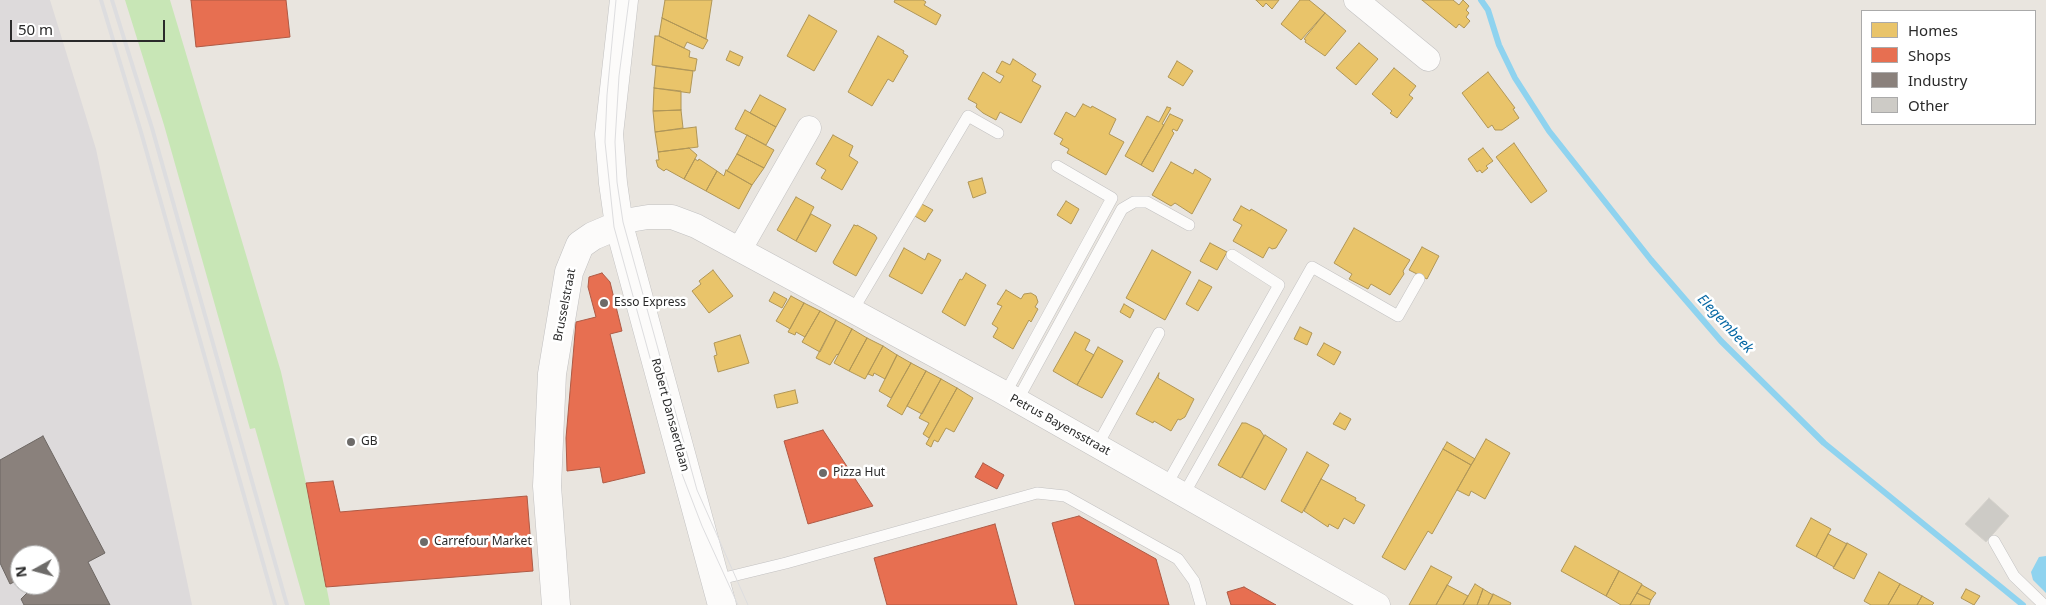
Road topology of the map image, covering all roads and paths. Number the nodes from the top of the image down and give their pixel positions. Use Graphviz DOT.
graph roads {
  1 [pos="624,0"];
  2 [pos="1356,0"];
  3 [pos="1428,59"];
  4 [pos="809,128"];
  5 [pos="998,133"];
  6 [pos="1057,166"];
  7 [pos="619,225"];
  8 [pos="1189,225"];
  9 [pos="740,249"];
  10 [pos="1232,255"];
  11 [pos="1419,279"];
  12 [pos="854,310"];
  13 [pos="1159,333"];
  14 [pos="1011,397"];
  15 [pos="1097,446"];
  16 [pos="1176,489"];
  17 [pos="1994,541"];
  18 [pos="719,593"];
  19 [pos="556,605"];
  20 [pos="1201,605"];
  21 [pos="1378,605"];
  22 [pos="2044,605"];
  1 -- 7 [label="street"];
  2 -- 3 [label="street"];
  4 -- 9 [label="street"];
  5 -- 12 [label="lane"];
  6 -- 14 [label="lane"];
  7 -- 9 [label="street, Petrus Bayensstraat"];
  7 -- 18 [label="street, Robert Dansaertlaan"];
  7 -- 19 [label="street, Brusselstraat"];
  8 -- 14 [label="lane"];
  9 -- 12 [label="street, Petrus Bayensstraat"];
  10 -- 16 [label="lane"];
  11 -- 16 [label="lane"];
  12 -- 14 [label="street, Petrus Bayensstraat"];
  13 -- 15 [label="lane"];
  14 -- 15 [label="street, Petrus Bayensstraat"];
  15 -- 16 [label="street, Petrus Bayensstraat"];
  16 -- 21 [label="street, Petrus Bayensstraat"];
  17 -- 22 [label="lane"];
  18 -- 20 [label="lane"];
}
